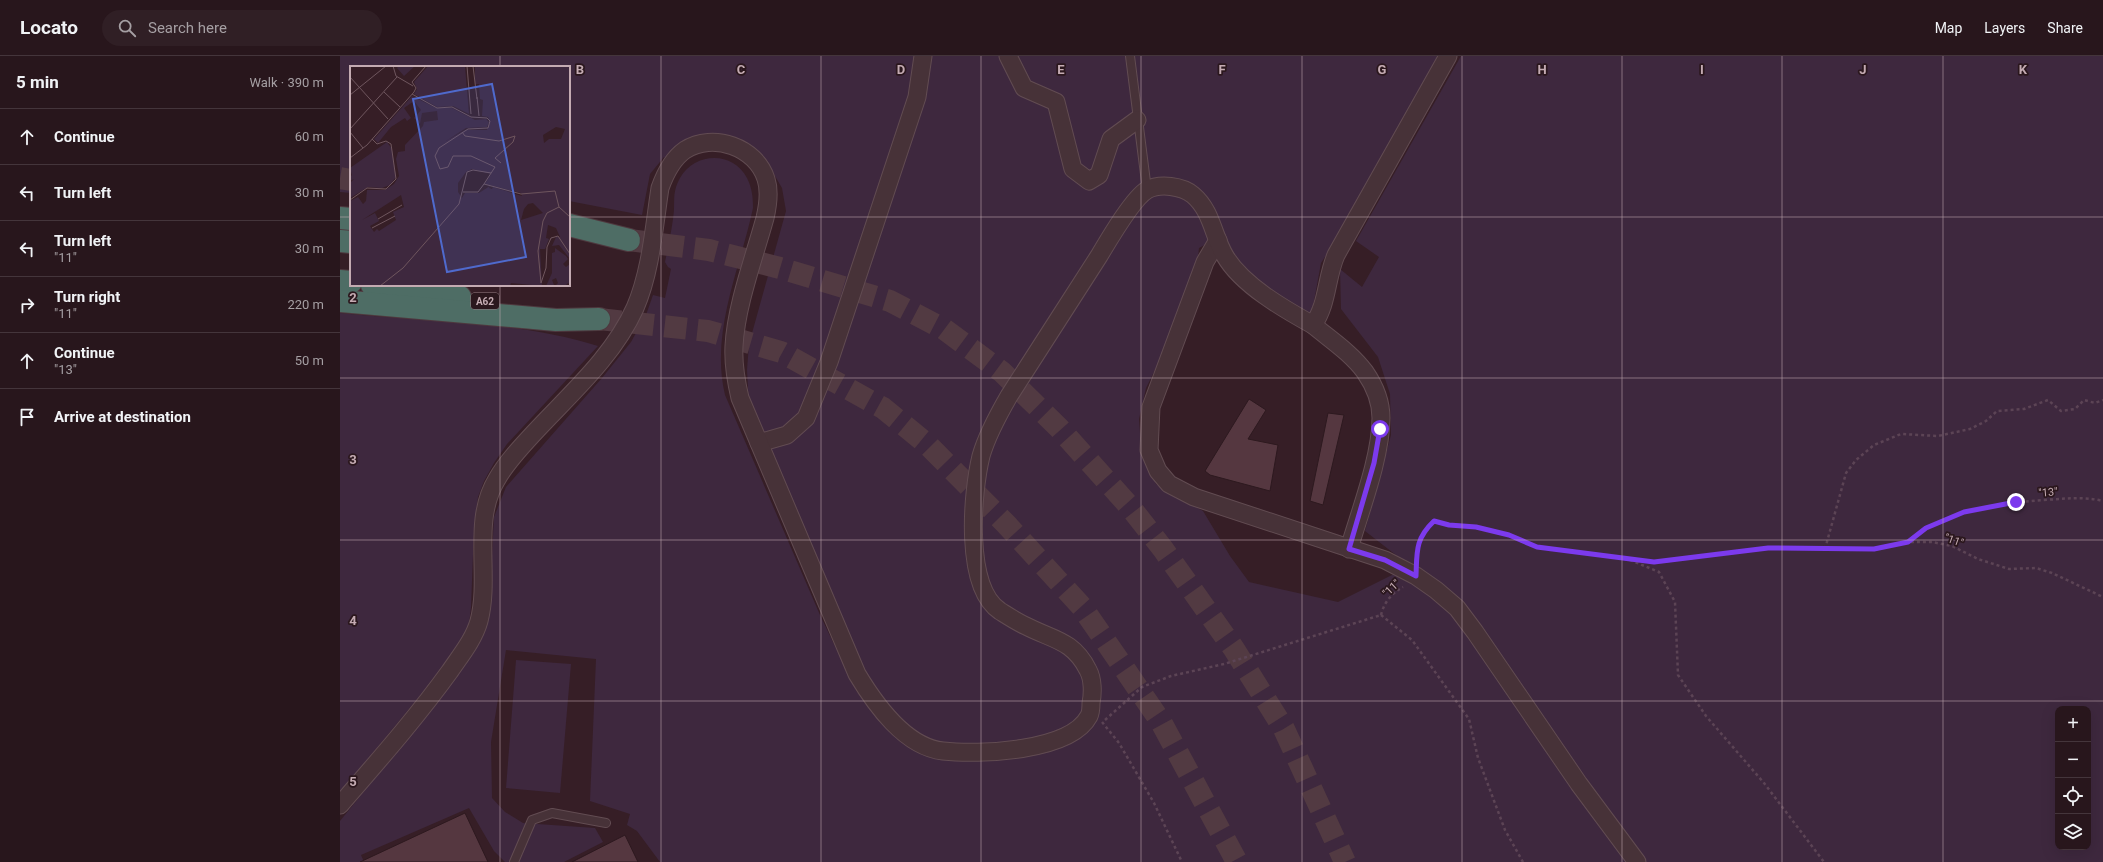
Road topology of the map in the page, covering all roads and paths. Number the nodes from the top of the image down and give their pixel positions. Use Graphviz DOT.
graph roads {
  1 [pos="923,56"];
  2 [pos="1008,56"];
  3 [pos="1130,56"];
  4 [pos="1448,56"];
  5 [pos="1138,120"];
  6 [pos="1147,190"];
  7 [pos="340,218"];
  8 [pos="350,219"];
  9 [pos="570,225"];
  10 [pos="1218,240"];
  11 [pos="340,241"];
  12 [pos="350,242"];
  13 [pos="570,242"];
  14 [pos="340,280"];
  15 [pos="350,282"];
  16 [pos="379,286"];
  17 [pos="340,301"];
  18 [pos="1313,325"];
  19 [pos="2103,400"];
  20 [pos="759,443"];
  21 [pos="2103,501"];
  22 [pos="1908,542"];
  23 [pos="1349,549"];
  24 [pos="1825,549"];
  25 [pos="1626,559"];
  26 [pos="1416,576"];
  27 [pos="2103,597"];
  28 [pos="1381,615"];
  29 [pos="1096,719"];
  30 [pos="340,805"];
  31 [pos="606,823"];
  32 [pos="514,862"];
  33 [pos="1182,862"];
  34 [pos="1523,862"];
  35 [pos="1637,862"];
  36 [pos="1824,862"];
  1 -- 20 [label="street"];
  2 -- 5 [label="street"];
  3 -- 5 [label="lane"];
  4 -- 18 [label="street"];
  5 -- 6 [label="lane"];
  6 -- 10 [label="street"];
  6 -- 29 [label="street"];
  7 -- 8 [label="highway"];
  9 -- 13 [label="highway"];
  10 -- 18 [label="street"];
  10 -- 23 [label="street"];
  11 -- 12 [label="highway"];
  14 -- 15 [label="highway"];
  16 -- 17 [label="highway, Α62"];
  18 -- 23 [label="street"];
  19 -- 24 [label="path"];
  20 -- 29 [label="street"];
  20 -- 30 [label="street"];
  21 -- 22 [label="path, \"13\""];
  22 -- 24 [label="path, \"11\""];
  22 -- 27 [label="path, \"11\""];
  23 -- 26 [label="street"];
  24 -- 25 [label="path, \"11\""];
  25 -- 26 [label="path, \"11\""];
  25 -- 36 [label="path"];
  26 -- 28 [label="path, \"11\""];
  26 -- 35 [label="street"];
  28 -- 29 [label="path"];
  28 -- 34 [label="path"];
  29 -- 33 [label="path"];
  31 -- 32 [label="lane"];
}
